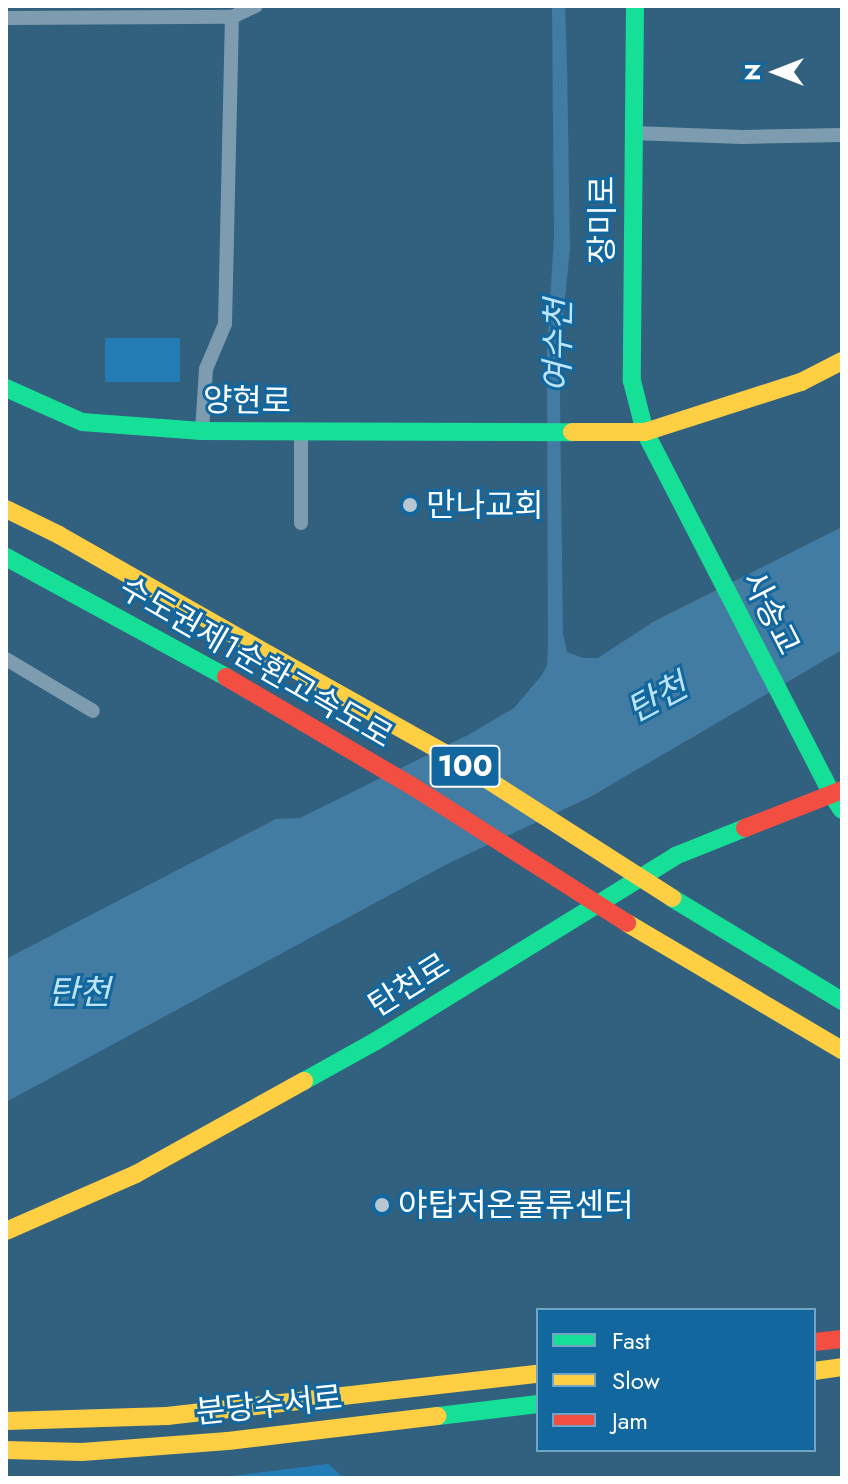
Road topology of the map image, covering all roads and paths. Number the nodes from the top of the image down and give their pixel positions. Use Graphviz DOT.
graph roads {
  1 [pos="256,6"];
  2 [pos="635,6"];
  3 [pos="232,17"];
  4 [pos="6,18"];
  5 [pos="633,133"];
  6 [pos="842,135"];
  7 [pos="842,361"];
  8 [pos="6,388"];
  9 [pos="202,431"];
  10 [pos="301,431"];
  11 [pos="645,432"];
  12 [pos="675,492"];
  13 [pos="6,509"];
  14 [pos="301,523"];
  15 [pos="6,557"];
  16 [pos="6,659"];
  17 [pos="93,711"];
  18 [pos="839,799"];
  19 [pos="842,1001"];
  20 [pos="842,1050"];
  21 [pos="6,1231"];
  22 [pos="842,1339"];
  23 [pos="816,1342"];
  24 [pos="842,1367"];
  25 [pos="816,1371"];
  26 [pos="536,1374"];
  27 [pos="536,1404"];
  28 [pos="6,1421"];
  29 [pos="6,1450"];
  1 -- 3 [label="street"];
  2 -- 5 [label="main road, 장미로"];
  3 -- 4 [label="street"];
  3 -- 9 [label="street"];
  5 -- 6 [label="street"];
  5 -- 11 [label="main road, 장미로"];
  7 -- 11 [label="main road"];
  8 -- 9 [label="main road, 양현로"];
  9 -- 10 [label="main road, 양현로"];
  10 -- 11 [label="main road, 양현로"];
  10 -- 14 [label="street"];
  11 -- 12 [label="main road, 장미로"];
  12 -- 18 [label="main road, 사송교"];
  13 -- 19 [label="main road, 수도권제1순환고속도로 / 100, bridge"];
  15 -- 20 [label="main road, 수도권제1순환고속도로 / 100, bridge"];
  16 -- 17 [label="street"];
  18 -- 21 [label="main road, 탄천로"];
  22 -- 23 [label="main road"];
  24 -- 25 [label="main road"];
  26 -- 28 [label="main road, 분당수서로"];
  27 -- 29 [label="main road, 분당수서로"];
}
